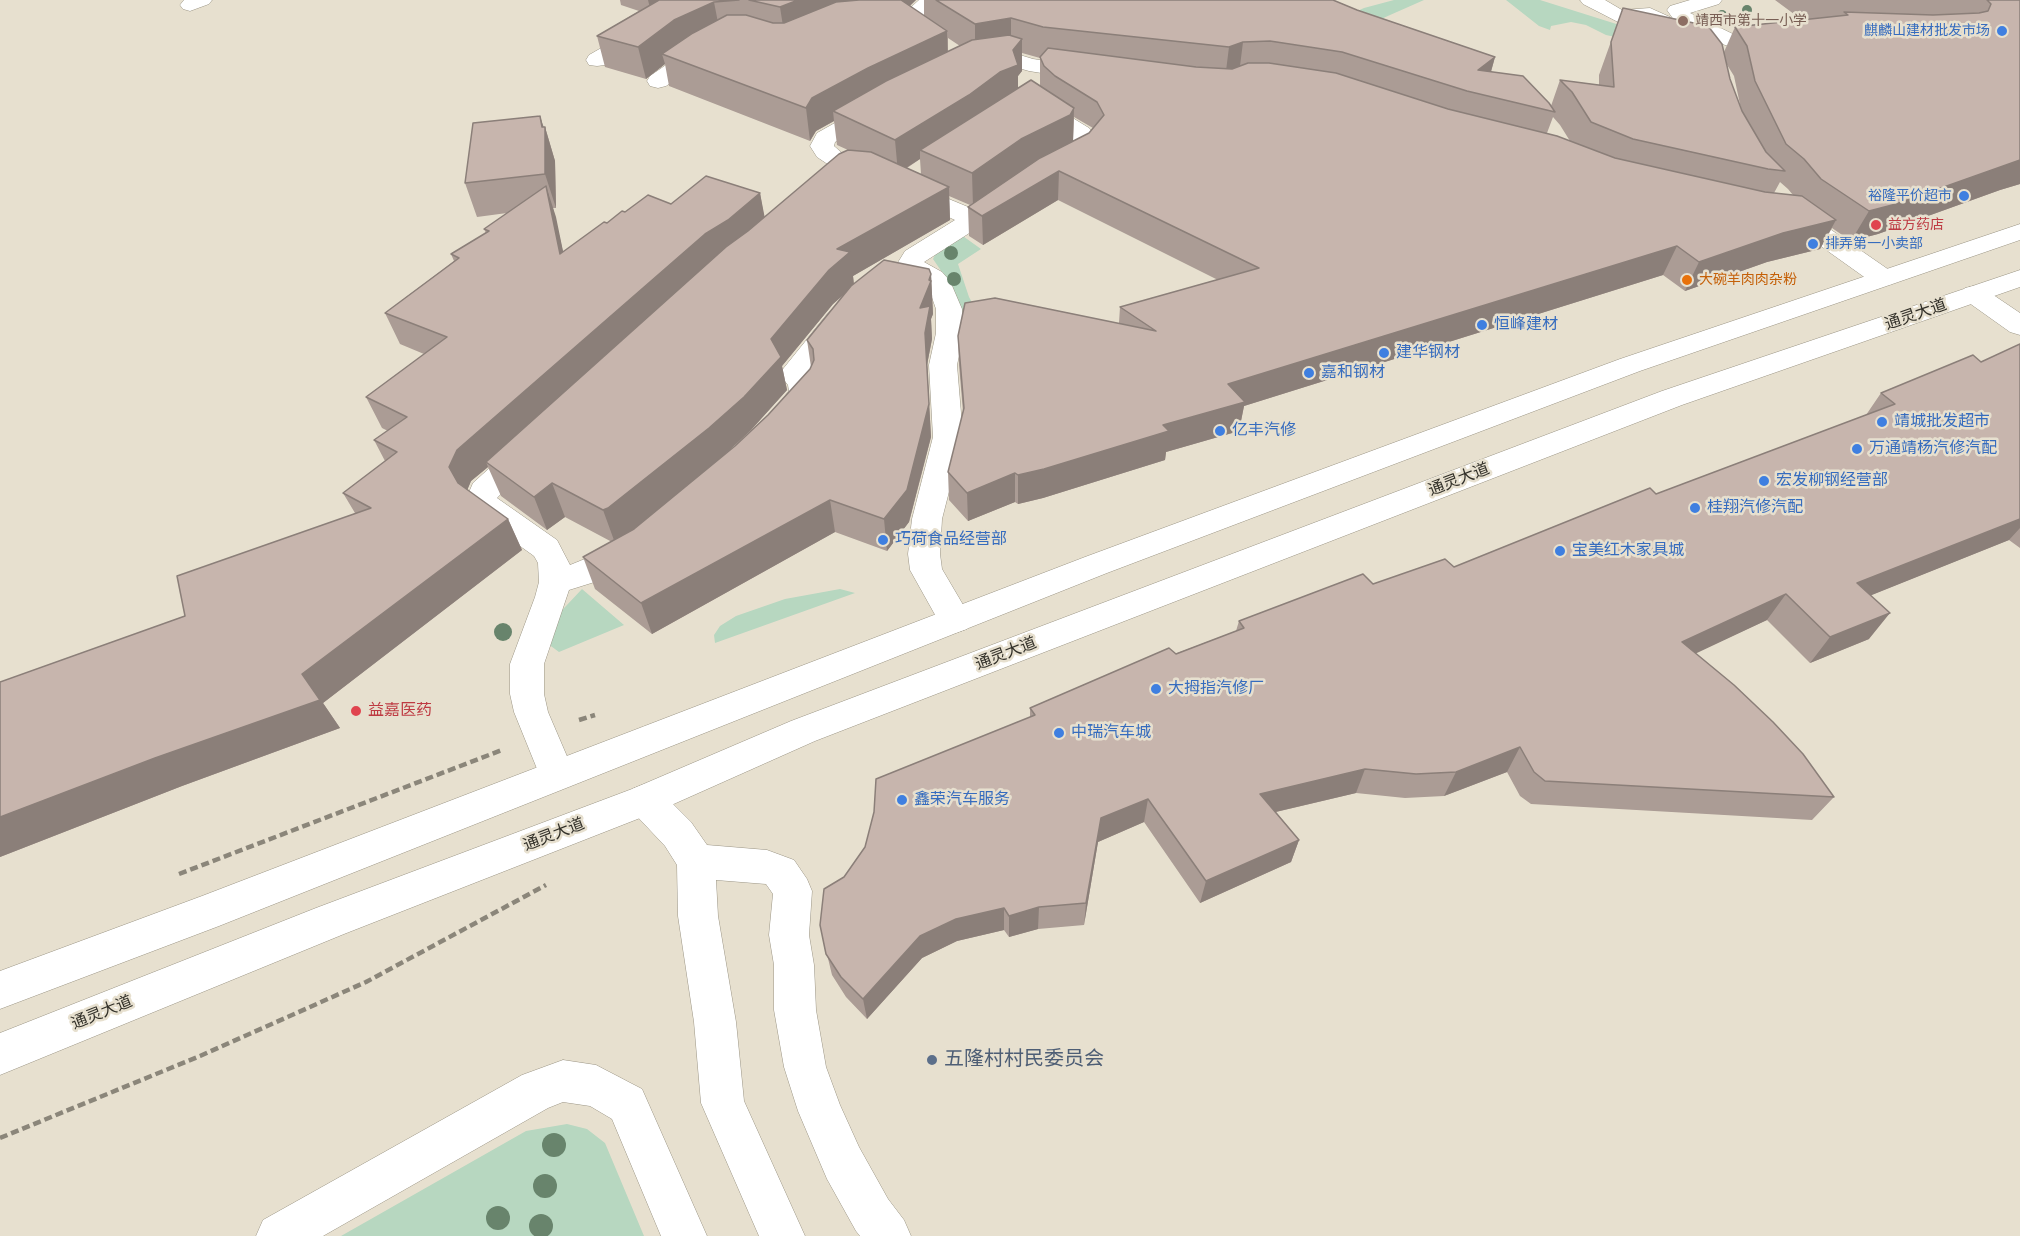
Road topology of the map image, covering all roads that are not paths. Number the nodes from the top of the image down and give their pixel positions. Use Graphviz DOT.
graph roads {
  1 [pos="700,0"];
  2 [pos="931,0"];
  3 [pos="1590,0"];
  4 [pos="1712,0"];
  5 [pos="902,15"];
  6 [pos="1756,36"];
  7 [pos="717,43"];
  8 [pos="1719,47"];
  9 [pos="597,60"];
  10 [pos="1040,67"];
  11 [pos="1110,76"];
  12 [pos="658,81"];
  13 [pos="889,103"];
  14 [pos="1038,176"];
  15 [pos="900,178"];
  16 [pos="827,184"];
  17 [pos="1007,195"];
  18 [pos="1781,209"];
  19 [pos="974,219"];
  20 [pos="2020,232"];
  21 [pos="2020,278"];
  22 [pos="1883,279"];
  23 [pos="1974,294"];
  24 [pos="856,299"];
  25 [pos="2020,326"];
  26 [pos="769,432"];
  27 [pos="546,433"];
  28 [pos="653,534"];
  29 [pos="555,582"];
  30 [pos="955,621"];
  31 [pos="557,775"];
  32 [pos="645,800"];
  33 [pos="696,861"];
  34 [pos="0,990"];
  35 [pos="0,1054"];
  36 [pos="279,1236"];
  37 [pos="684,1236"];
  38 [pos="782,1236"];
  39 [pos="888,1236"];
  1 -- 9 [label="main road"];
  2 -- 5 [label="main road"];
  3 -- 8 [label="main road"];
  4 -- 8 [label="main road"];
  5 -- 10 [label="main road"];
  6 -- 8 [label="main road"];
  7 -- 12 [label="main road"];
  10 -- 11 [label="main road"];
  10 -- 14 [label="main road"];
  13 -- 15 [label="main road"];
  15 -- 16 [label="main road"];
  15 -- 19 [label="main road"];
  17 -- 19 [label="main road"];
  18 -- 22 [label="main road"];
  19 -- 30 [label="main road"];
  20 -- 22 [label="main road"];
  21 -- 23 [label="main road, 通灵大道"];
  22 -- 30 [label="main road"];
  23 -- 25 [label="main road"];
  23 -- 32 [label="main road, 通灵大道"];
  24 -- 26 [label="main road"];
  27 -- 29 [label="main road"];
  28 -- 29 [label="main road"];
  29 -- 31 [label="main road"];
  30 -- 31 [label="main road"];
  31 -- 34 [label="main road"];
  32 -- 33 [label="main road"];
  32 -- 35 [label="main road, 通灵大道"];
  33 -- 38 [label="main road"];
  33 -- 39 [label="main road"];
  36 -- 37 [label="main road"];
}
